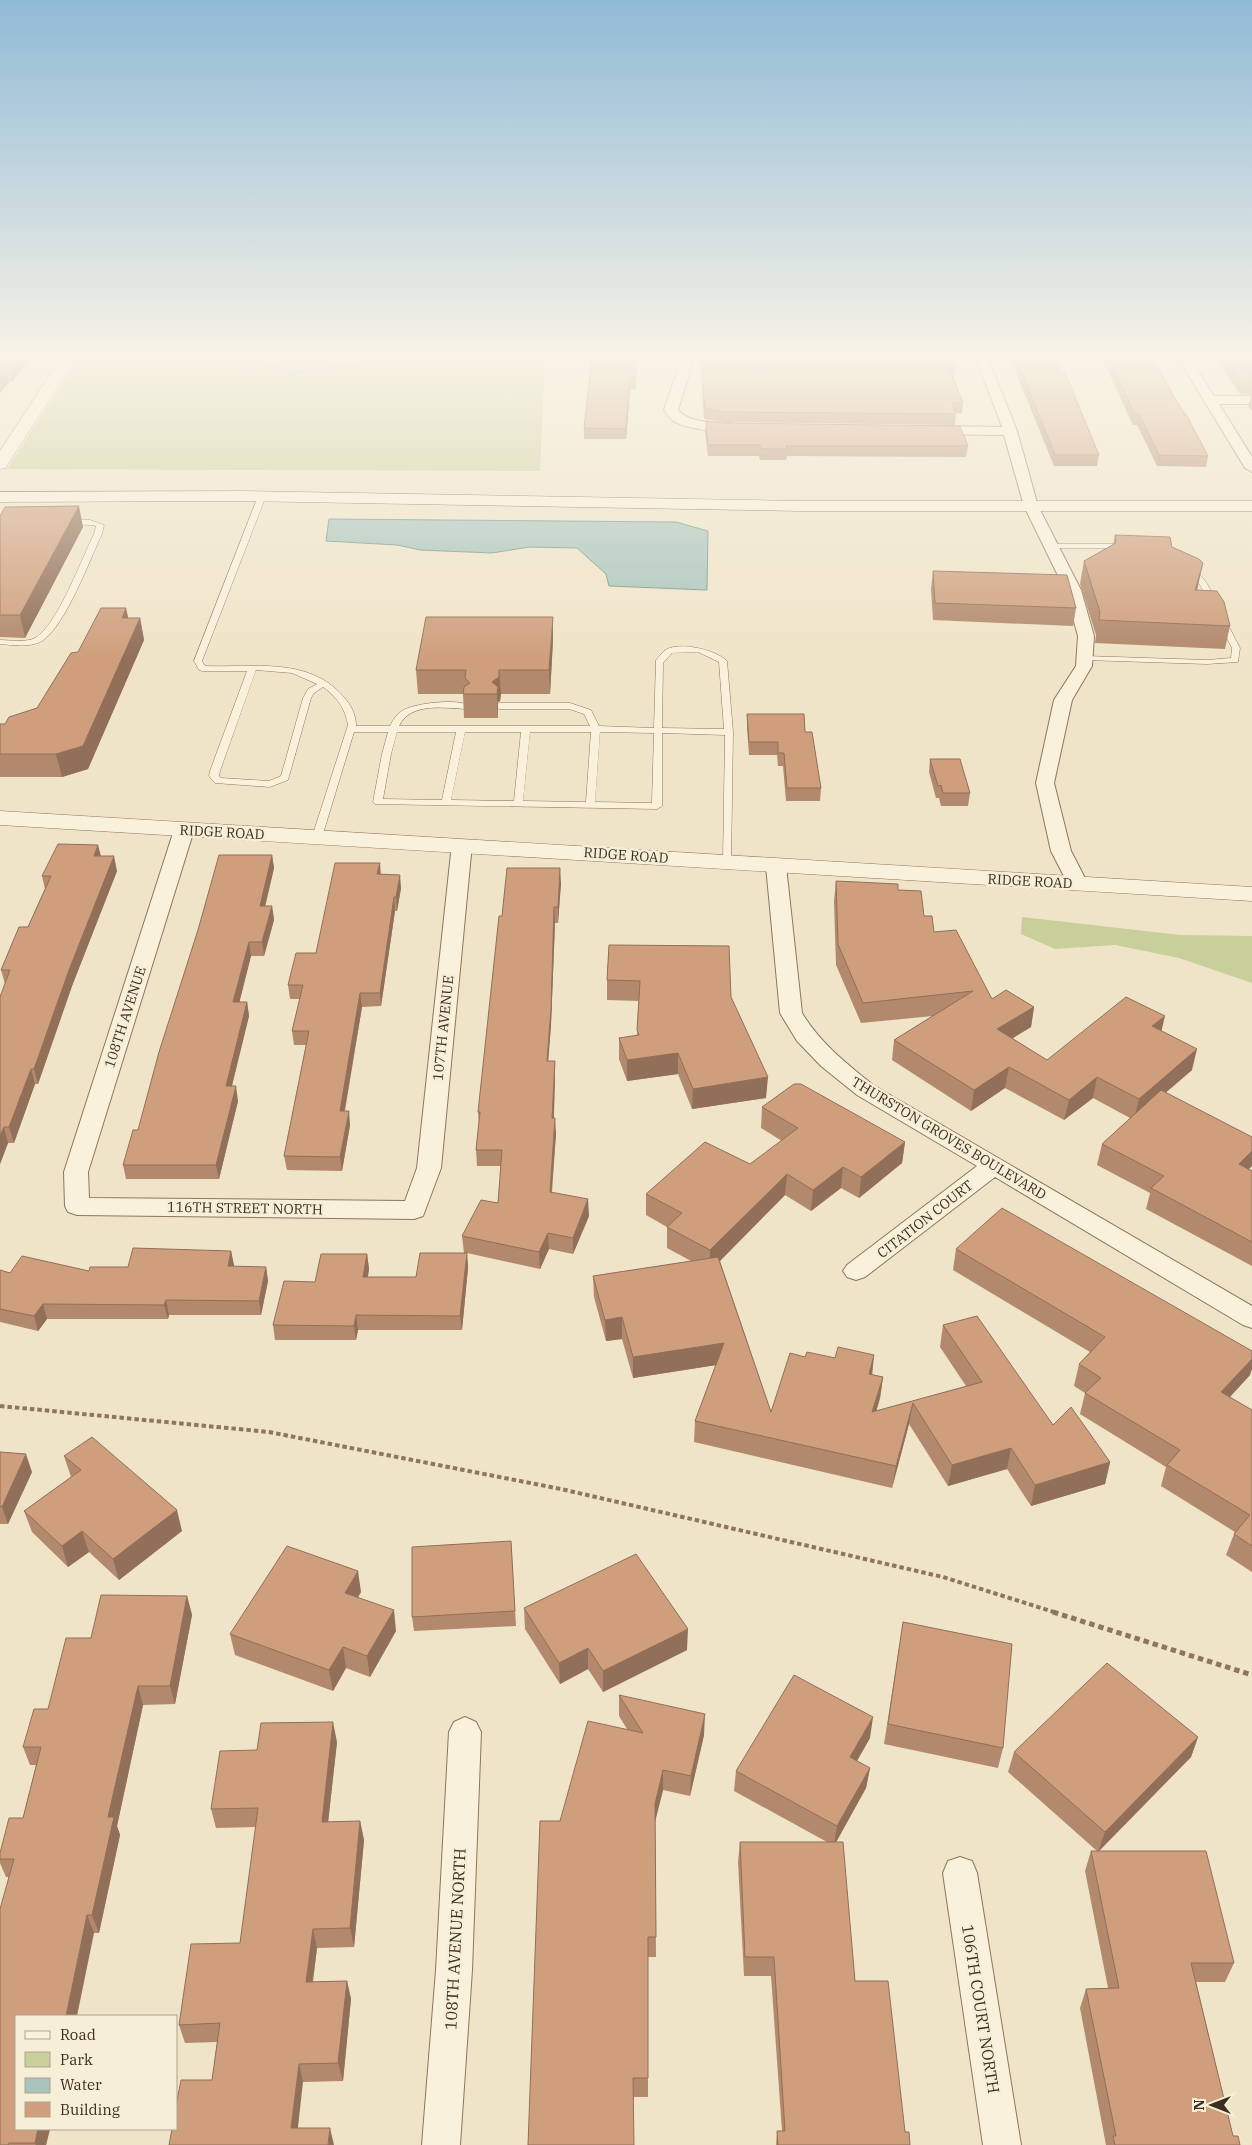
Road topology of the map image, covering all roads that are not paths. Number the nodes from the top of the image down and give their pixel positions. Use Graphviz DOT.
graph roads {
  1 [pos="1018,458"];
  2 [pos="30,480"];
  3 [pos="1252,490"];
  4 [pos="262,496"];
  5 [pos="0,497"];
  6 [pos="1029,498"];
  7 [pos="1252,506"];
  8 [pos="64,522"];
  9 [pos="1051,546"];
  10 [pos="1136,547"];
  11 [pos="1182,560"];
  12 [pos="0,642"];
  13 [pos="1085,658"];
  14 [pos="252,669"];
  15 [pos="322,684"];
  16 [pos="466,706"];
  17 [pos="499,706"];
  18 [pos="393,729"];
  19 [pos="461,729"];
  20 [pos="526,729"];
  21 [pos="596,729"];
  22 [pos="351,730"];
  23 [pos="658,730"];
  24 [pos="729,732"];
  25 [pos="446,802"];
  26 [pos="518,804"];
  27 [pos="590,805"];
  28 [pos="0,818"];
  29 [pos="184,830"];
  30 [pos="317,837"];
  31 [pos="462,844"];
  32 [pos="728,862"];
  33 [pos="776,866"];
  34 [pos="1078,884"];
  35 [pos="1252,894"];
  36 [pos="993,1166"];
  37 [pos="77,1206"];
  38 [pos="414,1210"];
  39 [pos="856,1272"];
  40 [pos="1252,1318"];
  41 [pos="465,1732"];
  42 [pos="960,1873"];
  43 [pos="441,2145"];
  44 [pos="1002,2145"];
  1 -- 6 [label="street"];
  2 -- 6 [label="main road"];
  3 -- 6 [label="main road"];
  4 -- 5 [label="main road"];
  4 -- 6 [label="main road"];
  4 -- 14 [label="lane"];
  6 -- 7 [label="main road"];
  6 -- 9 [label="street"];
  8 -- 12 [label="lane"];
  9 -- 10 [label="lane"];
  9 -- 13 [label="street"];
  11 -- 13 [label="lane"];
  13 -- 34 [label="street"];
  14 -- 15 [label="lane"];
  14 -- 15 [label="lane"];
  15 -- 22 [label="lane"];
  16 -- 18 [label="lane"];
  17 -- 21 [label="lane"];
  18 -- 19 [label="lane"];
  18 -- 22 [label="lane"];
  18 -- 25 [label="lane"];
  19 -- 20 [label="lane"];
  19 -- 25 [label="lane"];
  20 -- 21 [label="lane"];
  20 -- 26 [label="lane"];
  21 -- 23 [label="lane"];
  21 -- 27 [label="lane"];
  22 -- 30 [label="lane"];
  23 -- 24 [label="lane"];
  23 -- 24 [label="lane"];
  23 -- 27 [label="lane"];
  24 -- 32 [label="lane"];
  25 -- 26 [label="lane"];
  26 -- 27 [label="lane"];
  28 -- 29 [label="main road, RIDGE ROAD"];
  29 -- 30 [label="main road, RIDGE ROAD"];
  29 -- 37 [label="street, 108TH AVENUE"];
  30 -- 31 [label="main road, RIDGE ROAD"];
  31 -- 32 [label="main road, RIDGE ROAD"];
  31 -- 38 [label="street, 107TH AVENUE"];
  32 -- 33 [label="main road, RIDGE ROAD"];
  33 -- 34 [label="main road, RIDGE ROAD"];
  33 -- 36 [label="street, THURSTON GROVES BOULEVARD"];
  34 -- 35 [label="main road, RIDGE ROAD"];
  36 -- 39 [label="street, CITATION COURT"];
  36 -- 40 [label="street, THURSTON GROVES BOULEVARD"];
  37 -- 38 [label="street, 116TH STREET NORTH"];
  41 -- 43 [label="street, 108TH AVENUE NORTH"];
  42 -- 44 [label="street, 106TH COURT NORTH"];
}
